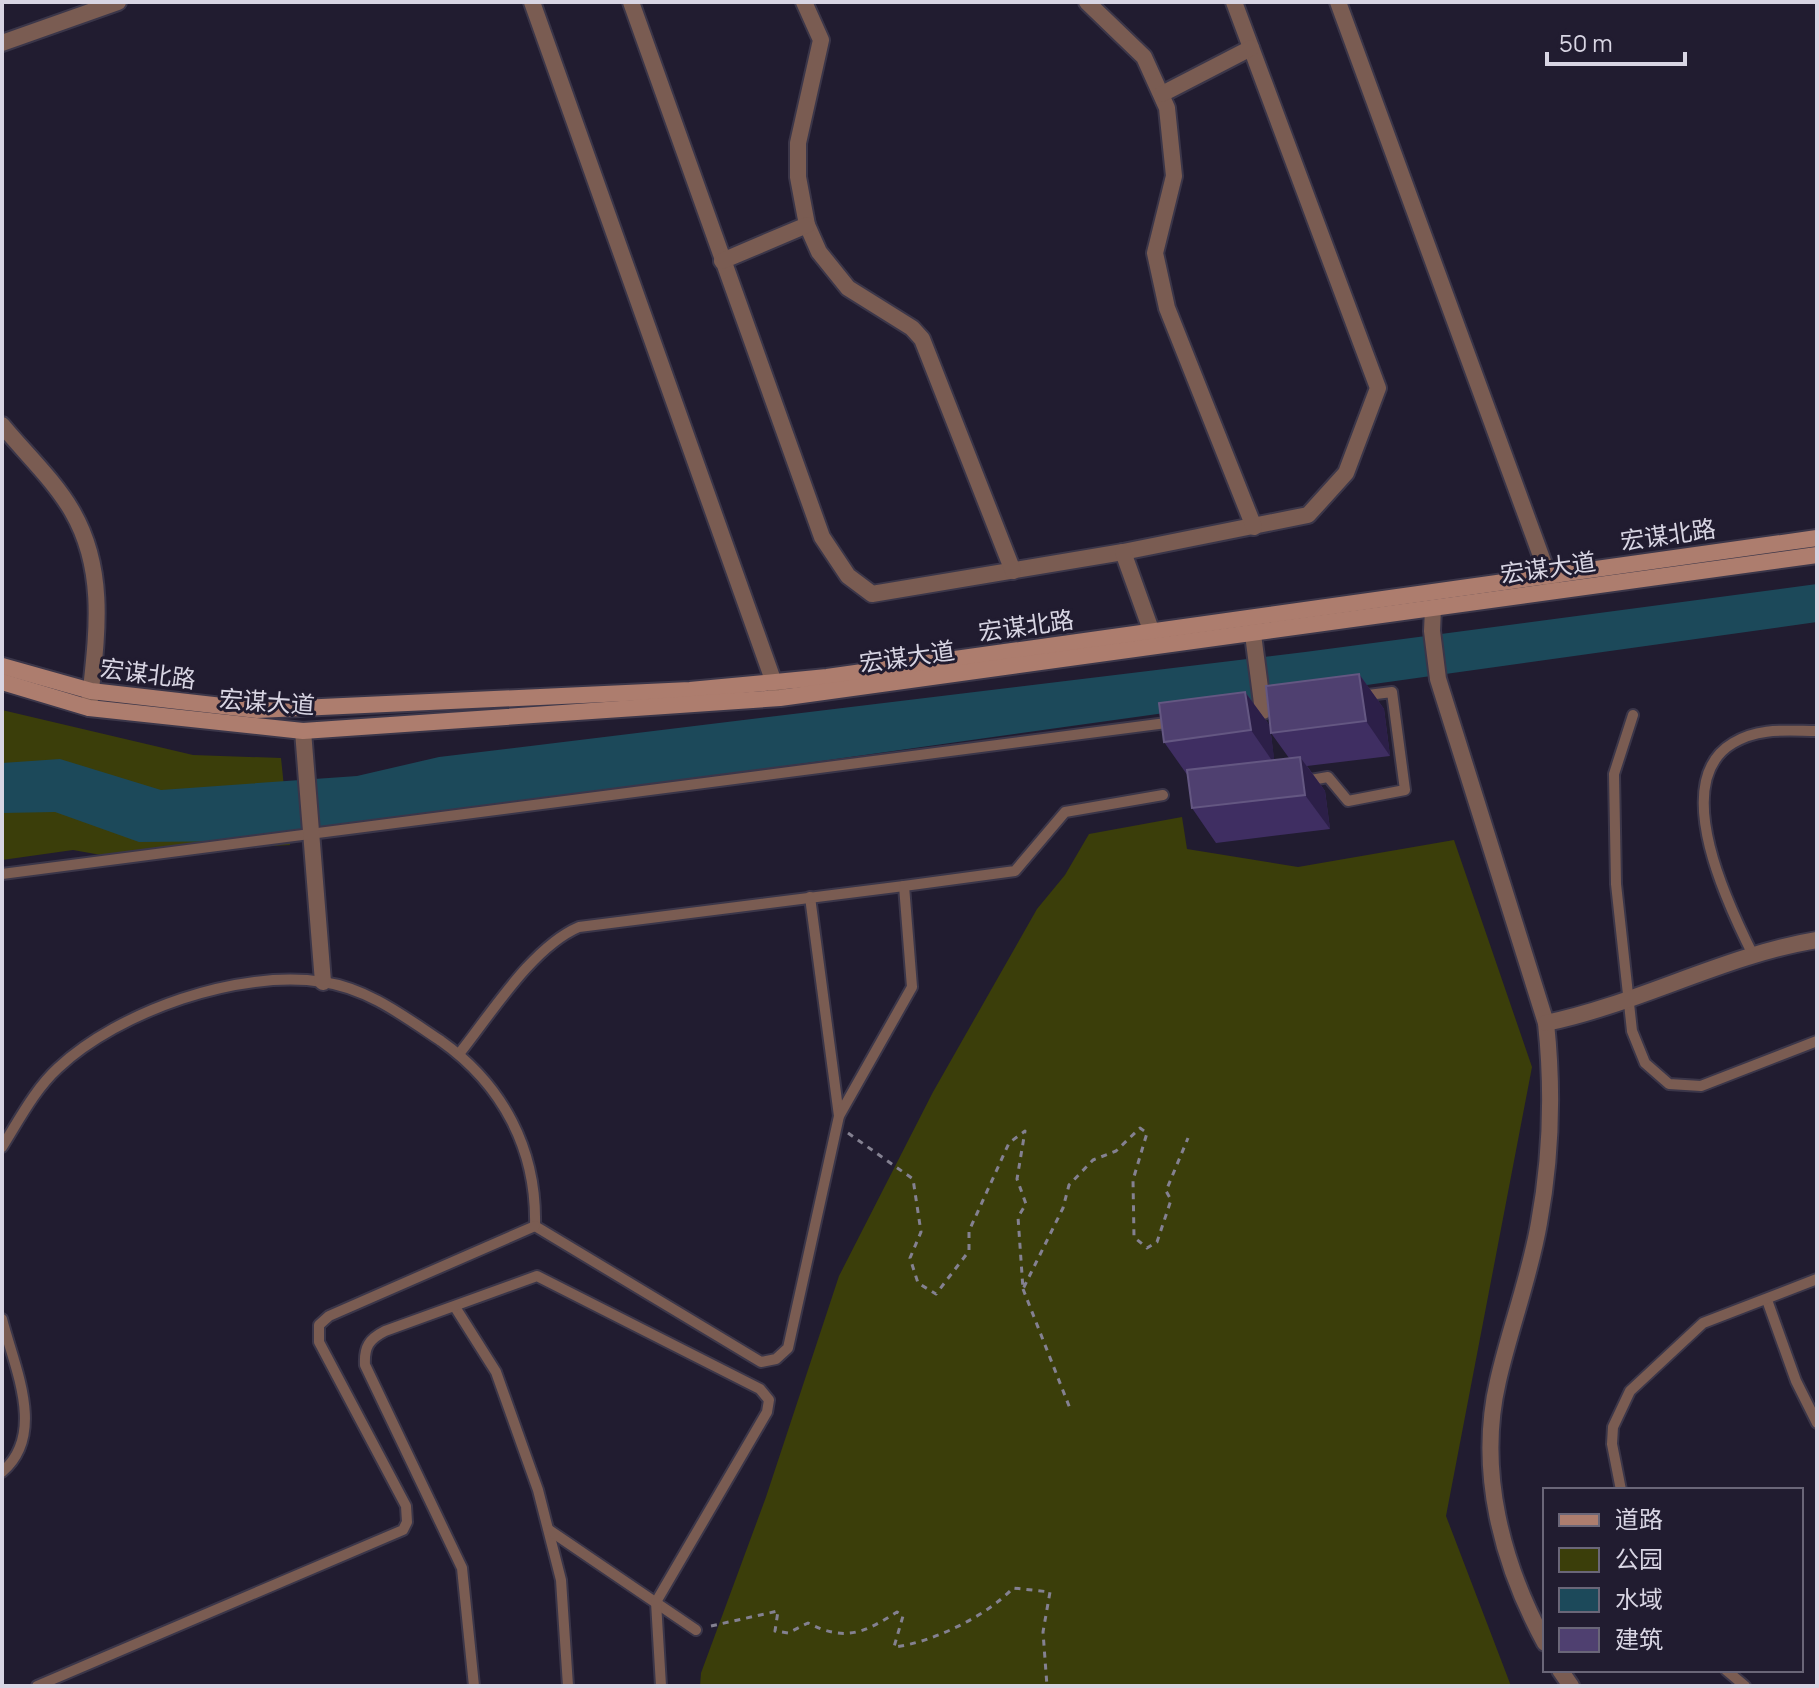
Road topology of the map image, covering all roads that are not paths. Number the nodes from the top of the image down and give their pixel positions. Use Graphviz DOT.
graph roads {
  1 [pos="118,2"];
  2 [pos="532,2"];
  3 [pos="631,2"];
  4 [pos="804,2"];
  5 [pos="1087,2"];
  6 [pos="1234,2"];
  7 [pos="1338,2"];
  8 [pos="2,43"];
  9 [pos="1251,48"];
  10 [pos="1162,94"];
  11 [pos="807,225"];
  12 [pos="722,261"];
  13 [pos="2,425"];
  14 [pos="1254,527"];
  15 [pos="1817,538"];
  16 [pos="1123,552"];
  17 [pos="1817,555"];
  18 [pos="1013,571"];
  19 [pos="1551,582"];
  20 [pos="1433,608"];
  21 [pos="1251,624"];
  22 [pos="1154,638"];
  23 [pos="2,666"];
  24 [pos="2,682"];
  25 [pos="777,690"];
  26 [pos="1349,698"];
  27 [pos="90,699"];
  28 [pos="1262,711"];
  29 [pos="1633,715"];
  30 [pos="1183,721"];
  31 [pos="303,731"];
  32 [pos="1817,731"];
  33 [pos="1290,783"];
  34 [pos="1163,795"];
  35 [pos="311,834"];
  36 [pos="2,874"];
  37 [pos="904,886"];
  38 [pos="810,897"];
  39 [pos="1817,940"];
  40 [pos="1754,957"];
  41 [pos="323,982"];
  42 [pos="1628,1001"];
  43 [pos="1546,1023"];
  44 [pos="1817,1041"];
  45 [pos="459,1054"];
  46 [pos="838,1121"];
  47 [pos="2,1147"];
  48 [pos="535,1226"];
  49 [pos="1817,1279"];
  50 [pos="1767,1300"];
  51 [pos="455,1307"];
  52 [pos="2,1319"];
  53 [pos="1817,1423"];
  54 [pos="2,1472"];
  55 [pos="1621,1488"];
  56 [pos="549,1530"];
  57 [pos="656,1602"];
  58 [pos="696,1630"];
  59 [pos="1543,1639"];
  60 [pos="37,1686"];
  61 [pos="474,1686"];
  62 [pos="568,1686"];
  63 [pos="661,1686"];
  1 -- 8 [label="street"];
  2 -- 25 [label="street"];
  3 -- 12 [label="street"];
  4 -- 11 [label="street"];
  5 -- 10 [label="street"];
  6 -- 9 [label="street"];
  7 -- 19 [label="street"];
  9 -- 10 [label="street"];
  9 -- 14 [label="street"];
  10 -- 14 [label="street"];
  11 -- 12 [label="street"];
  11 -- 18 [label="street"];
  12 -- 18 [label="street"];
  13 -- 27 [label="street"];
  14 -- 16 [label="street"];
  15 -- 19 [label="main road, 宏谋北路"];
  16 -- 18 [label="street"];
  16 -- 22 [label="street"];
  17 -- 19 [label="main road, 宏谋大道"];
  19 -- 20 [label="main road, 宏谋大道"];
  19 -- 21 [label="main road, 宏谋北路"];
  20 -- 21 [label="main road, 宏谋大道"];
  20 -- 43 [label="street"];
  21 -- 22 [label="main road, 宏谋大道"];
  21 -- 28 [label="street"];
  22 -- 25 [label="main road, 宏谋大道"];
  23 -- 27 [label="main road, 宏谋北路"];
  24 -- 27 [label="main road, 宏谋大道"];
  25 -- 27 [label="main road, 宏谋北路"];
  25 -- 31 [label="main road, 宏谋大道"];
  26 -- 33 [label="lane"];
  27 -- 31 [label="main road, 宏谋大道"];
  29 -- 42 [label="lane"];
  30 -- 35 [label="lane"];
  31 -- 35 [label="street"];
  32 -- 40 [label="lane"];
  34 -- 37 [label="lane"];
  35 -- 36 [label="lane"];
  35 -- 41 [label="street"];
  37 -- 38 [label="lane"];
  37 -- 46 [label="lane"];
  38 -- 45 [label="lane"];
  38 -- 46 [label="lane"];
  39 -- 40 [label="street"];
  40 -- 42 [label="street"];
  41 -- 45 [label="lane"];
  41 -- 47 [label="lane"];
  42 -- 43 [label="street"];
  42 -- 44 [label="lane"];
  43 -- 59 [label="street"];
  45 -- 48 [label="lane"];
  46 -- 48 [label="lane"];
  48 -- 60 [label="lane"];
  49 -- 50 [label="lane"];
  50 -- 53 [label="lane"];
  50 -- 55 [label="lane"];
  51 -- 56 [label="lane"];
  51 -- 57 [label="lane"];
  51 -- 61 [label="lane"];
  52 -- 54 [label="lane"];
  56 -- 57 [label="lane"];
  56 -- 62 [label="lane"];
  57 -- 58 [label="lane"];
  57 -- 63 [label="lane"];
}
